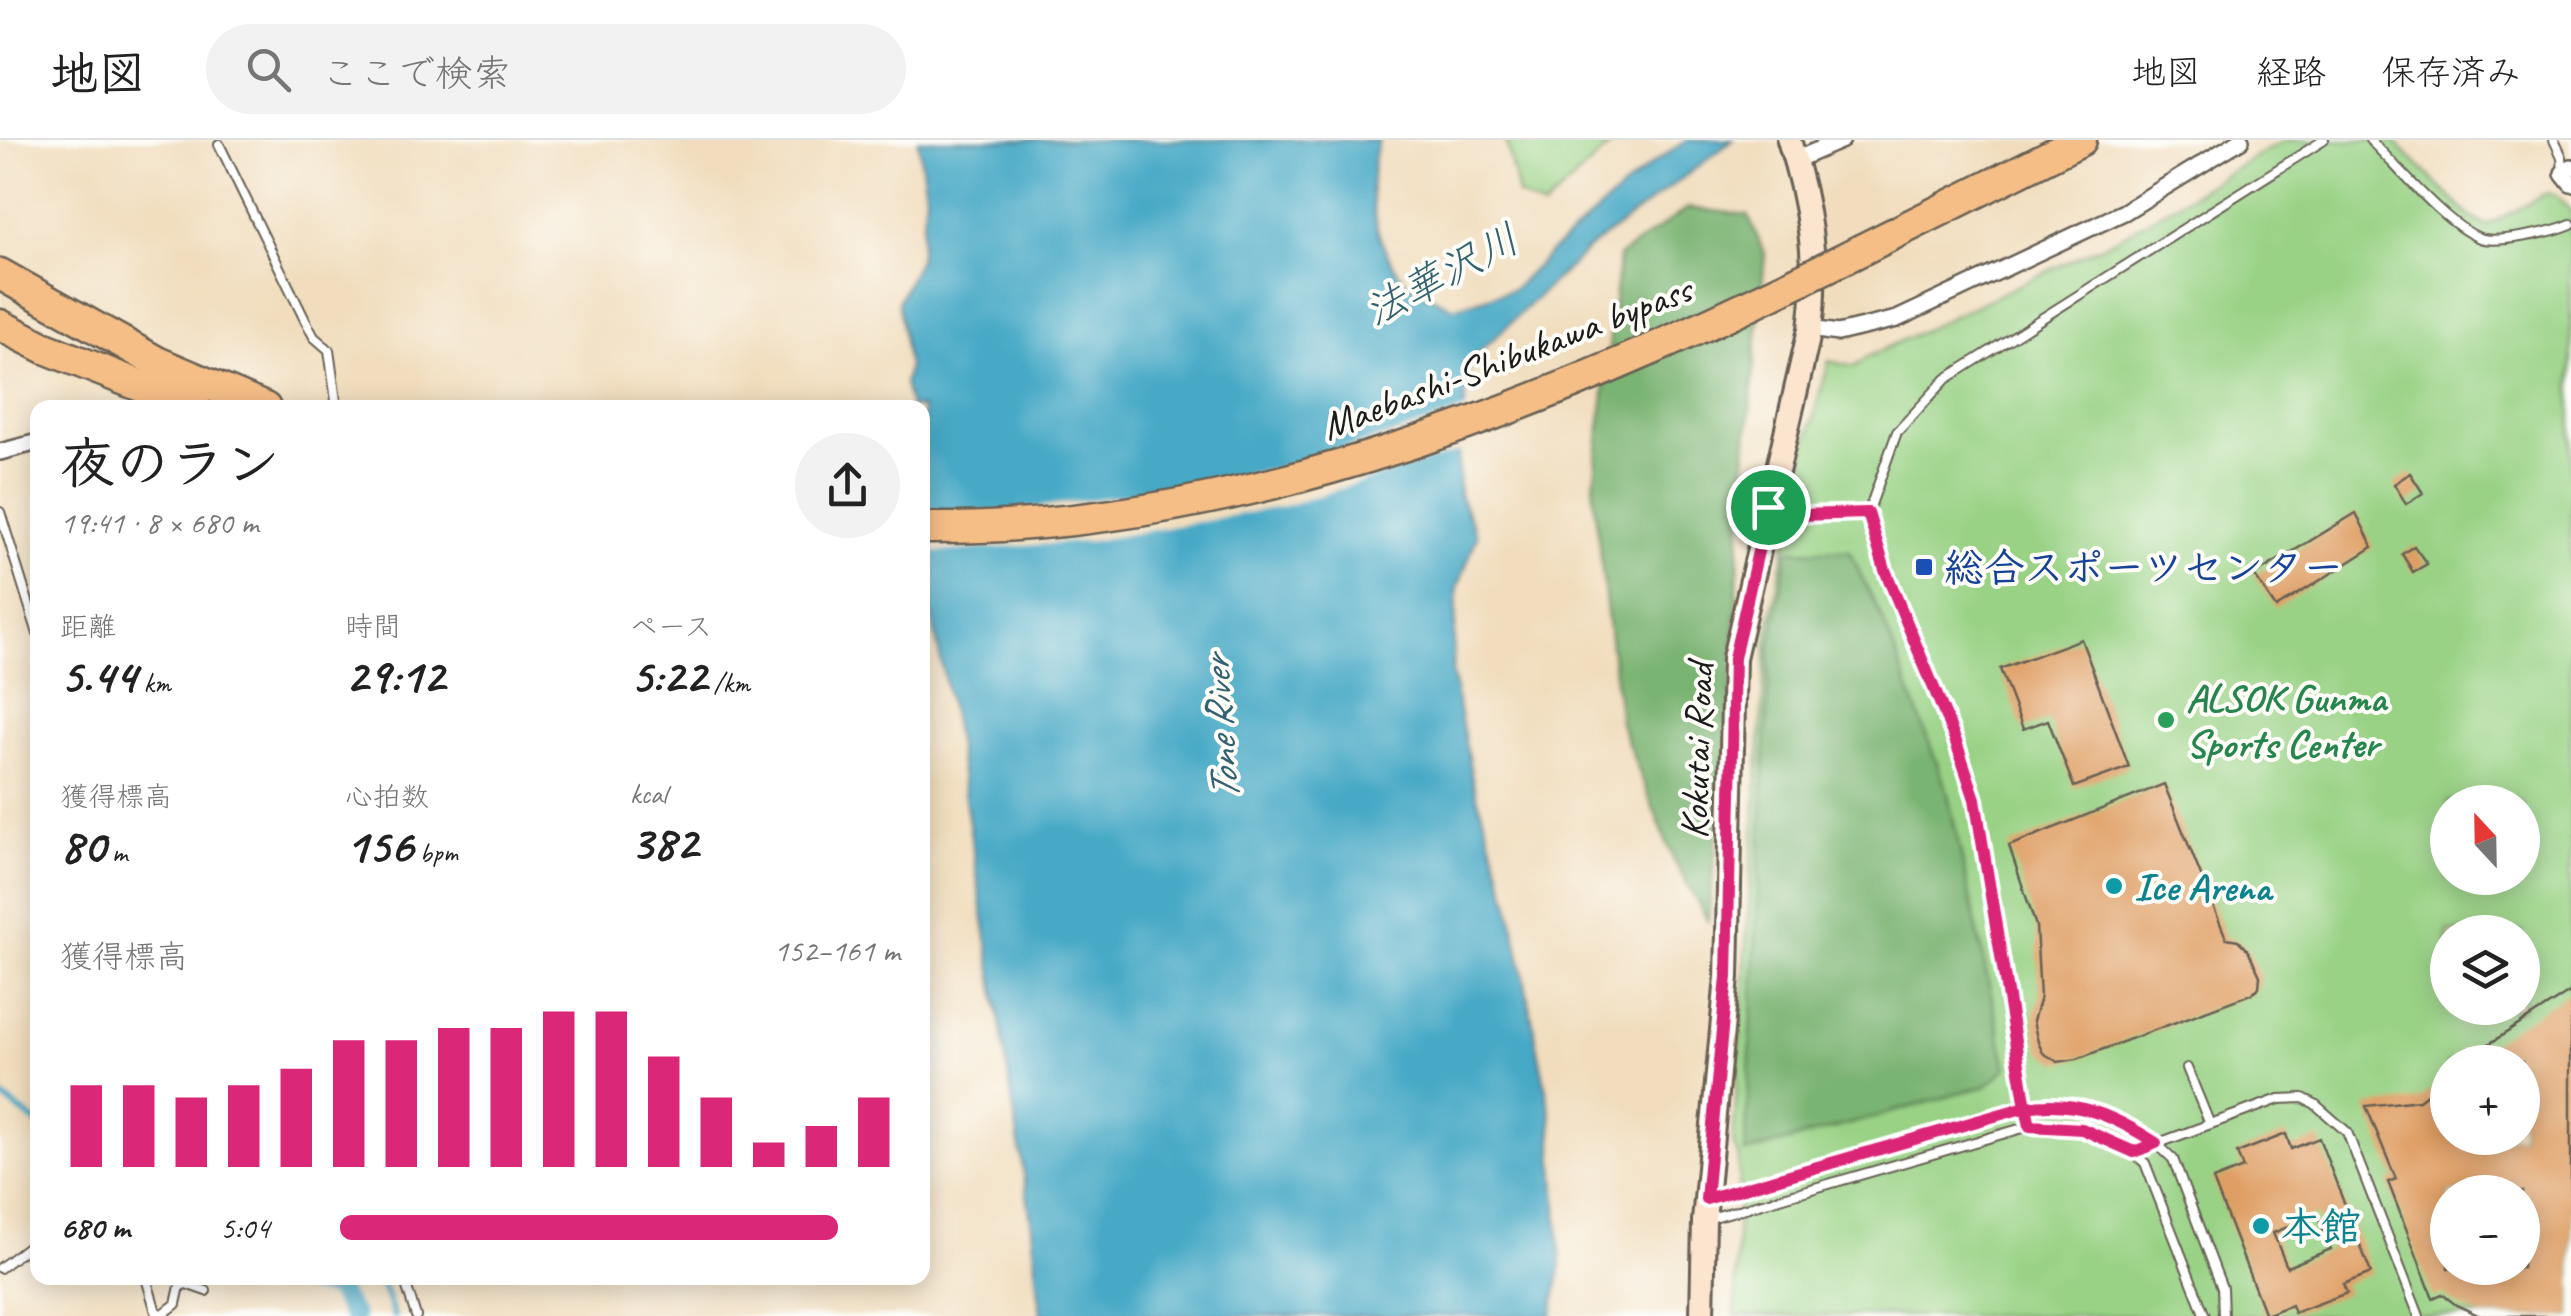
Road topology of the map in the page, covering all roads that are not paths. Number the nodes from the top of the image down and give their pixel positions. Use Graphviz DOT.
graph roads {
  1 [pos="1842,140"];
  2 [pos="2081,140"];
  3 [pos="2241,140"];
  4 [pos="2324,140"];
  5 [pos="2370,140"];
  6 [pos="2554,140"];
  7 [pos="219,144"];
  8 [pos="1792,150"];
  9 [pos="2568,174"];
  10 [pos="2571,224"];
  11 [pos="0,254"];
  12 [pos="0,274"];
  13 [pos="0,324"];
  14 [pos="1810,329"];
  15 [pos="118,342"];
  16 [pos="176,400"];
  17 [pos="247,400"];
  18 [pos="336,400"];
  19 [pos="30,444"];
  20 [pos="0,452"];
  21 [pos="1768,507"];
  22 [pos="0,512"];
  23 [pos="1868,513"];
  24 [pos="930,528"];
  25 [pos="30,608"];
  26 [pos="2187,1068"];
  27 [pos="2026,1107"];
  28 [pos="2208,1122"];
  29 [pos="2030,1126"];
  30 [pos="2156,1143"];
  31 [pos="2134,1152"];
  32 [pos="1705,1210"];
  33 [pos="30,1244"];
  34 [pos="0,1268"];
  35 [pos="148,1285"];
  36 [pos="183,1285"];
  37 [pos="189,1285"];
  38 [pos="406,1285"];
  39 [pos="206,1291"];
  40 [pos="416,1316"];
  41 [pos="1702,1316"];
  42 [pos="2205,1316"];
  43 [pos="2223,1316"];
  44 [pos="2418,1316"];
  1 -- 8 [label="street"];
  2 -- 24 [label="highway, Maebashi-Shibukawa bypass, bridge"];
  3 -- 14 [label="street"];
  4 -- 23 [label="lane"];
  5 -- 10 [label="lane"];
  6 -- 9 [label="lane"];
  7 -- 18 [label="lane"];
  8 -- 14 [label="street, Kokutai Road"];
  11 -- 15 [label="highway"];
  12 -- 15 [label="highway"];
  13 -- 16 [label="highway"];
  14 -- 21 [label="street, Kokutai Road"];
  15 -- 17 [label="highway"];
  19 -- 20 [label="street"];
  21 -- 23 [label="lane"];
  21 -- 32 [label="street, Kokutai Road"];
  22 -- 25 [label="lane"];
  23 -- 27 [label="lane"];
  26 -- 28 [label="lane"];
  27 -- 29 [label="lane"];
  27 -- 30 [label="lane"];
  27 -- 32 [label="lane"];
  28 -- 30 [label="lane"];
  28 -- 44 [label="lane"];
  29 -- 31 [label="lane"];
  29 -- 32 [label="lane"];
  30 -- 31 [label="lane"];
  30 -- 43 [label="lane"];
  31 -- 42 [label="lane"];
  32 -- 41 [label="street, Kokutai Road"];
  33 -- 34 [label="lane"];
  35 -- 36 [label="lane"];
  37 -- 39 [label="lane"];
  38 -- 40 [label="lane"];
}
